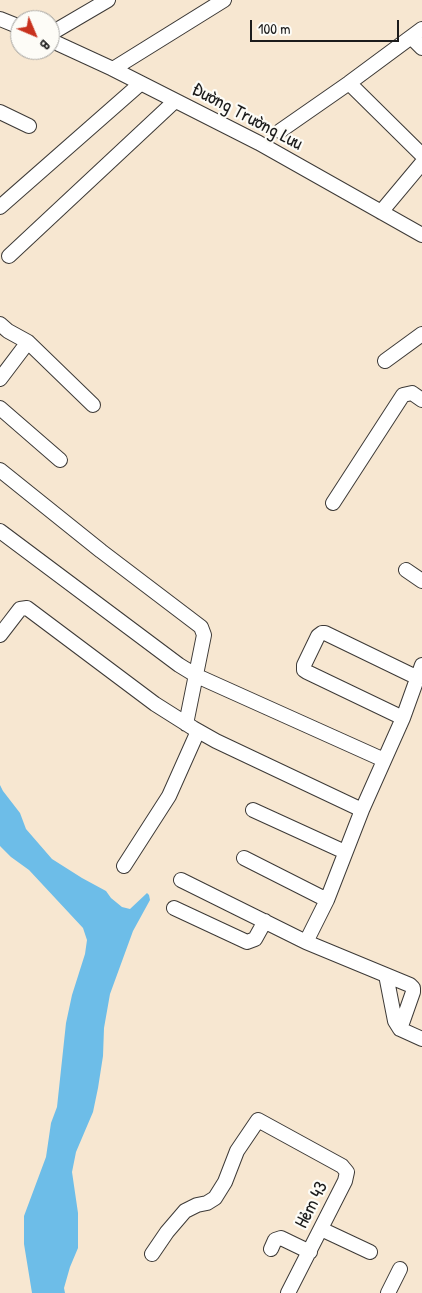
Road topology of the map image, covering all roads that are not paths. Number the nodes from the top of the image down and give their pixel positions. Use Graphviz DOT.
graph roads {
  1 [pos="108,0"];
  2 [pos="224,0"];
  3 [pos="60,28"];
  4 [pos="417,33"];
  5 [pos="60,45"];
  6 [pos="422,48"];
  7 [pos="113,69"];
  8 [pos="349,83"];
  9 [pos="140,84"];
  10 [pos="175,101"];
  11 [pos="0,112"];
  12 [pos="29,126"];
  13 [pos="280,131"];
  14 [pos="422,155"];
  15 [pos="422,163"];
  16 [pos="0,207"];
  17 [pos="382,212"];
  18 [pos="422,235"];
  19 [pos="9,256"];
  20 [pos="0,324"];
  21 [pos="422,334"];
  22 [pos="28,342"];
  23 [pos="385,361"];
  24 [pos="0,379"];
  25 [pos="422,400"];
  26 [pos="93,405"];
  27 [pos="0,408"];
  28 [pos="60,460"];
  29 [pos="0,470"];
  30 [pos="333,503"];
  31 [pos="0,531"];
  32 [pos="406,570"];
  33 [pos="422,581"];
  34 [pos="0,635"];
  35 [pos="420,671"];
  36 [pos="197,676"];
  37 [pos="403,718"];
  38 [pos="195,730"];
  39 [pos="384,760"];
  40 [pos="253,810"];
  41 [pos="362,810"];
  42 [pos="345,852"];
  43 [pos="244,858"];
  44 [pos="124,866"];
  45 [pos="182,880"];
  46 [pos="327,900"];
  47 [pos="174,908"];
  48 [pos="265,922"];
  49 [pos="306,942"];
  50 [pos="380,972"];
  51 [pos="400,1029"];
  52 [pos="422,1039"];
  53 [pos="321,1229"];
  54 [pos="271,1249"];
  55 [pos="310,1252"];
  56 [pos="370,1252"];
  57 [pos="152,1254"];
  58 [pos="400,1269"];
  59 [pos="288,1293"];
  60 [pos="388,1293"];
  1 -- 3 [label="street"];
  2 -- 7 [label="street"];
  4 -- 6 [label="street"];
  4 -- 8 [label="street"];
  5 -- 7 [label="street, Đường Trường Lưu"];
  7 -- 9 [label="street, Đường Trường Lưu"];
  8 -- 13 [label="street"];
  8 -- 14 [label="street"];
  9 -- 10 [label="street, Đường Trường Lưu"];
  9 -- 16 [label="street"];
  10 -- 17 [label="street, Đường Trường Lưu"];
  10 -- 19 [label="street"];
  11 -- 12 [label="street"];
  15 -- 17 [label="street"];
  17 -- 18 [label="street, Đường Trường Lưu"];
  20 -- 22 [label="street"];
  21 -- 23 [label="street"];
  22 -- 24 [label="street"];
  22 -- 26 [label="street"];
  25 -- 30 [label="street"];
  27 -- 28 [label="street"];
  29 -- 36 [label="street"];
  31 -- 36 [label="street"];
  32 -- 33 [label="street"];
  34 -- 38 [label="street"];
  35 -- 37 [label="street"];
  35 -- 37 [label="street"];
  36 -- 38 [label="street"];
  36 -- 39 [label="street"];
  37 -- 39 [label="street"];
  38 -- 41 [label="street"];
  38 -- 44 [label="street"];
  39 -- 41 [label="street"];
  40 -- 42 [label="street"];
  41 -- 42 [label="street"];
  42 -- 46 [label="street"];
  43 -- 46 [label="street"];
  45 -- 48 [label="street"];
  46 -- 49 [label="street"];
  47 -- 48 [label="street"];
  48 -- 49 [label="street"];
  49 -- 50 [label="street"];
  50 -- 51 [label="street"];
  50 -- 51 [label="street"];
  51 -- 52 [label="street"];
  53 -- 55 [label="street, Hẻm 43"];
  53 -- 56 [label="street"];
  53 -- 57 [label="street, Hẻm 43"];
  54 -- 55 [label="street"];
  55 -- 59 [label="street, Hẻm 43"];
  58 -- 60 [label="street"];
}
